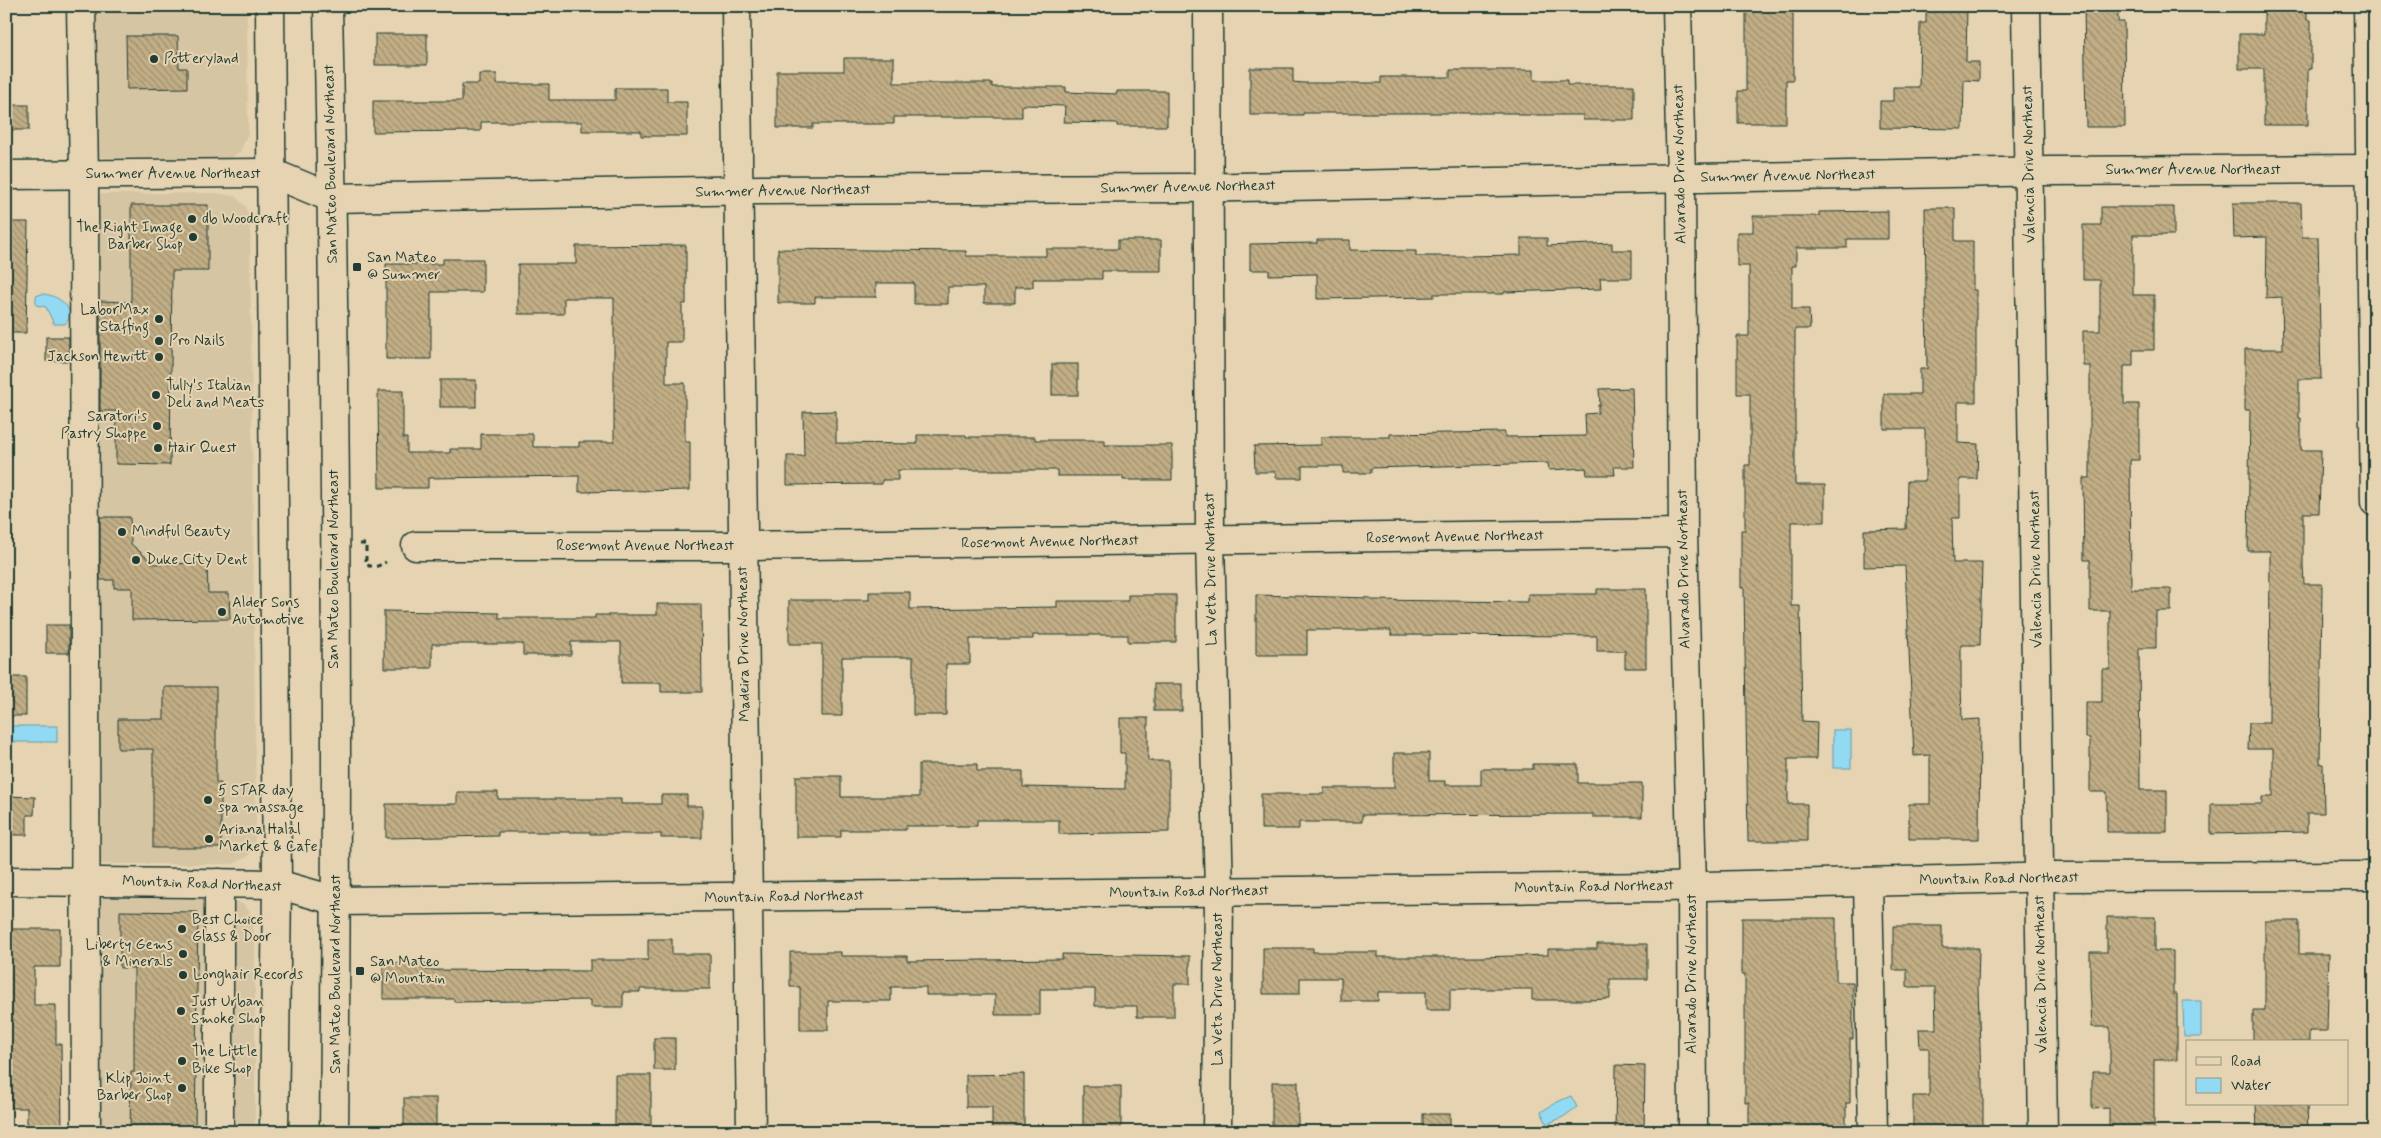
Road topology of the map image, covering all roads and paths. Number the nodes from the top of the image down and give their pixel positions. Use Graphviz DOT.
graph roads {
  1 [pos="81,6"];
  2 [pos="270,6"];
  3 [pos="328,6"];
  4 [pos="736,6"];
  5 [pos="1208,6"];
  6 [pos="1677,6"];
  7 [pos="2026,6"];
  8 [pos="2368,6"];
  9 [pos="2373,169"];
  10 [pos="2030,171"];
  11 [pos="272,173"];
  12 [pos="84,174"];
  13 [pos="6,175"];
  14 [pos="1681,179"];
  15 [pos="1209,187"];
  16 [pos="738,191"];
  17 [pos="332,198"];
  18 [pos="2375,502"];
  19 [pos="1683,534"];
  20 [pos="1210,540"];
  21 [pos="358,544"];
  22 [pos="416,546"];
  23 [pos="743,546"];
  24 [pos="386,562"];
  25 [pos="2375,876"];
  26 [pos="2040,878"];
  27 [pos="6,881"];
  28 [pos="85,882"];
  29 [pos="1868,882"];
  30 [pos="219,883"];
  31 [pos="277,884"];
  32 [pos="1692,886"];
  33 [pos="1219,892"];
  34 [pos="748,898"];
  35 [pos="337,901"];
  36 [pos="86,1132"];
  37 [pos="219,1132"];
  38 [pos="274,1132"];
  39 [pos="334,1132"];
  40 [pos="751,1132"];
  41 [pos="1217,1132"];
  42 [pos="1693,1132"];
  43 [pos="1873,1132"];
  44 [pos="2043,1132"];
  1 -- 12 [label="street"];
  2 -- 11 [label="street"];
  3 -- 17 [label="street, San Mateo Boulevard Northeast"];
  4 -- 16 [label="street, Madeira Drive Northeast"];
  5 -- 15 [label="street, La Veta Drive Northeast"];
  6 -- 14 [label="street, Alvarado Drive Northeast"];
  7 -- 10 [label="street, Valencia Drive Northeast"];
  8 -- 9 [label="street"];
  9 -- 10 [label="street, Summer Avenue Northeast"];
  9 -- 18 [label="street"];
  10 -- 14 [label="street, Summer Avenue Northeast"];
  10 -- 26 [label="street, Valencia Drive Northeast"];
  11 -- 12 [label="street, Summer Avenue Northeast"];
  11 -- 17 [label="street, Summer Avenue Northeast"];
  11 -- 31 [label="street"];
  12 -- 13 [label="street, Summer Avenue Northeast"];
  12 -- 28 [label="street"];
  14 -- 15 [label="street, Summer Avenue Northeast"];
  14 -- 19 [label="street, Alvarado Drive Northeast"];
  15 -- 16 [label="street, Summer Avenue Northeast"];
  15 -- 20 [label="street, La Veta Drive Northeast"];
  16 -- 17 [label="street, Summer Avenue Northeast"];
  16 -- 23 [label="street, Madeira Drive Northeast"];
  17 -- 35 [label="street, San Mateo Boulevard Northeast"];
  19 -- 20 [label="street, Rosemont Avenue Northeast"];
  19 -- 32 [label="street, Alvarado Drive Northeast"];
  20 -- 23 [label="street, Rosemont Avenue Northeast"];
  20 -- 33 [label="street, La Veta Drive Northeast"];
  21 -- 24 [label="path"];
  22 -- 23 [label="street, Rosemont Avenue Northeast"];
  23 -- 34 [label="street, Madeira Drive Northeast"];
  25 -- 26 [label="street, Mountain Road Northeast"];
  26 -- 29 [label="street, Mountain Road Northeast"];
  26 -- 44 [label="street, Valencia Drive Northeast"];
  27 -- 28 [label="street, Mountain Road Northeast"];
  28 -- 30 [label="street, Mountain Road Northeast"];
  28 -- 36 [label="street"];
  29 -- 32 [label="street, Mountain Road Northeast"];
  29 -- 43 [label="street"];
  30 -- 31 [label="street, Mountain Road Northeast"];
  30 -- 37 [label="street"];
  31 -- 35 [label="street, Mountain Road Northeast"];
  31 -- 38 [label="street"];
  32 -- 33 [label="street, Mountain Road Northeast"];
  32 -- 42 [label="street, Alvarado Drive Northeast"];
  33 -- 34 [label="street, Mountain Road Northeast"];
  33 -- 41 [label="street, La Veta Drive Northeast"];
  34 -- 35 [label="street, Mountain Road Northeast"];
  34 -- 40 [label="street, Madeira Drive Northeast"];
  35 -- 39 [label="street, San Mateo Boulevard Northeast"];
}
